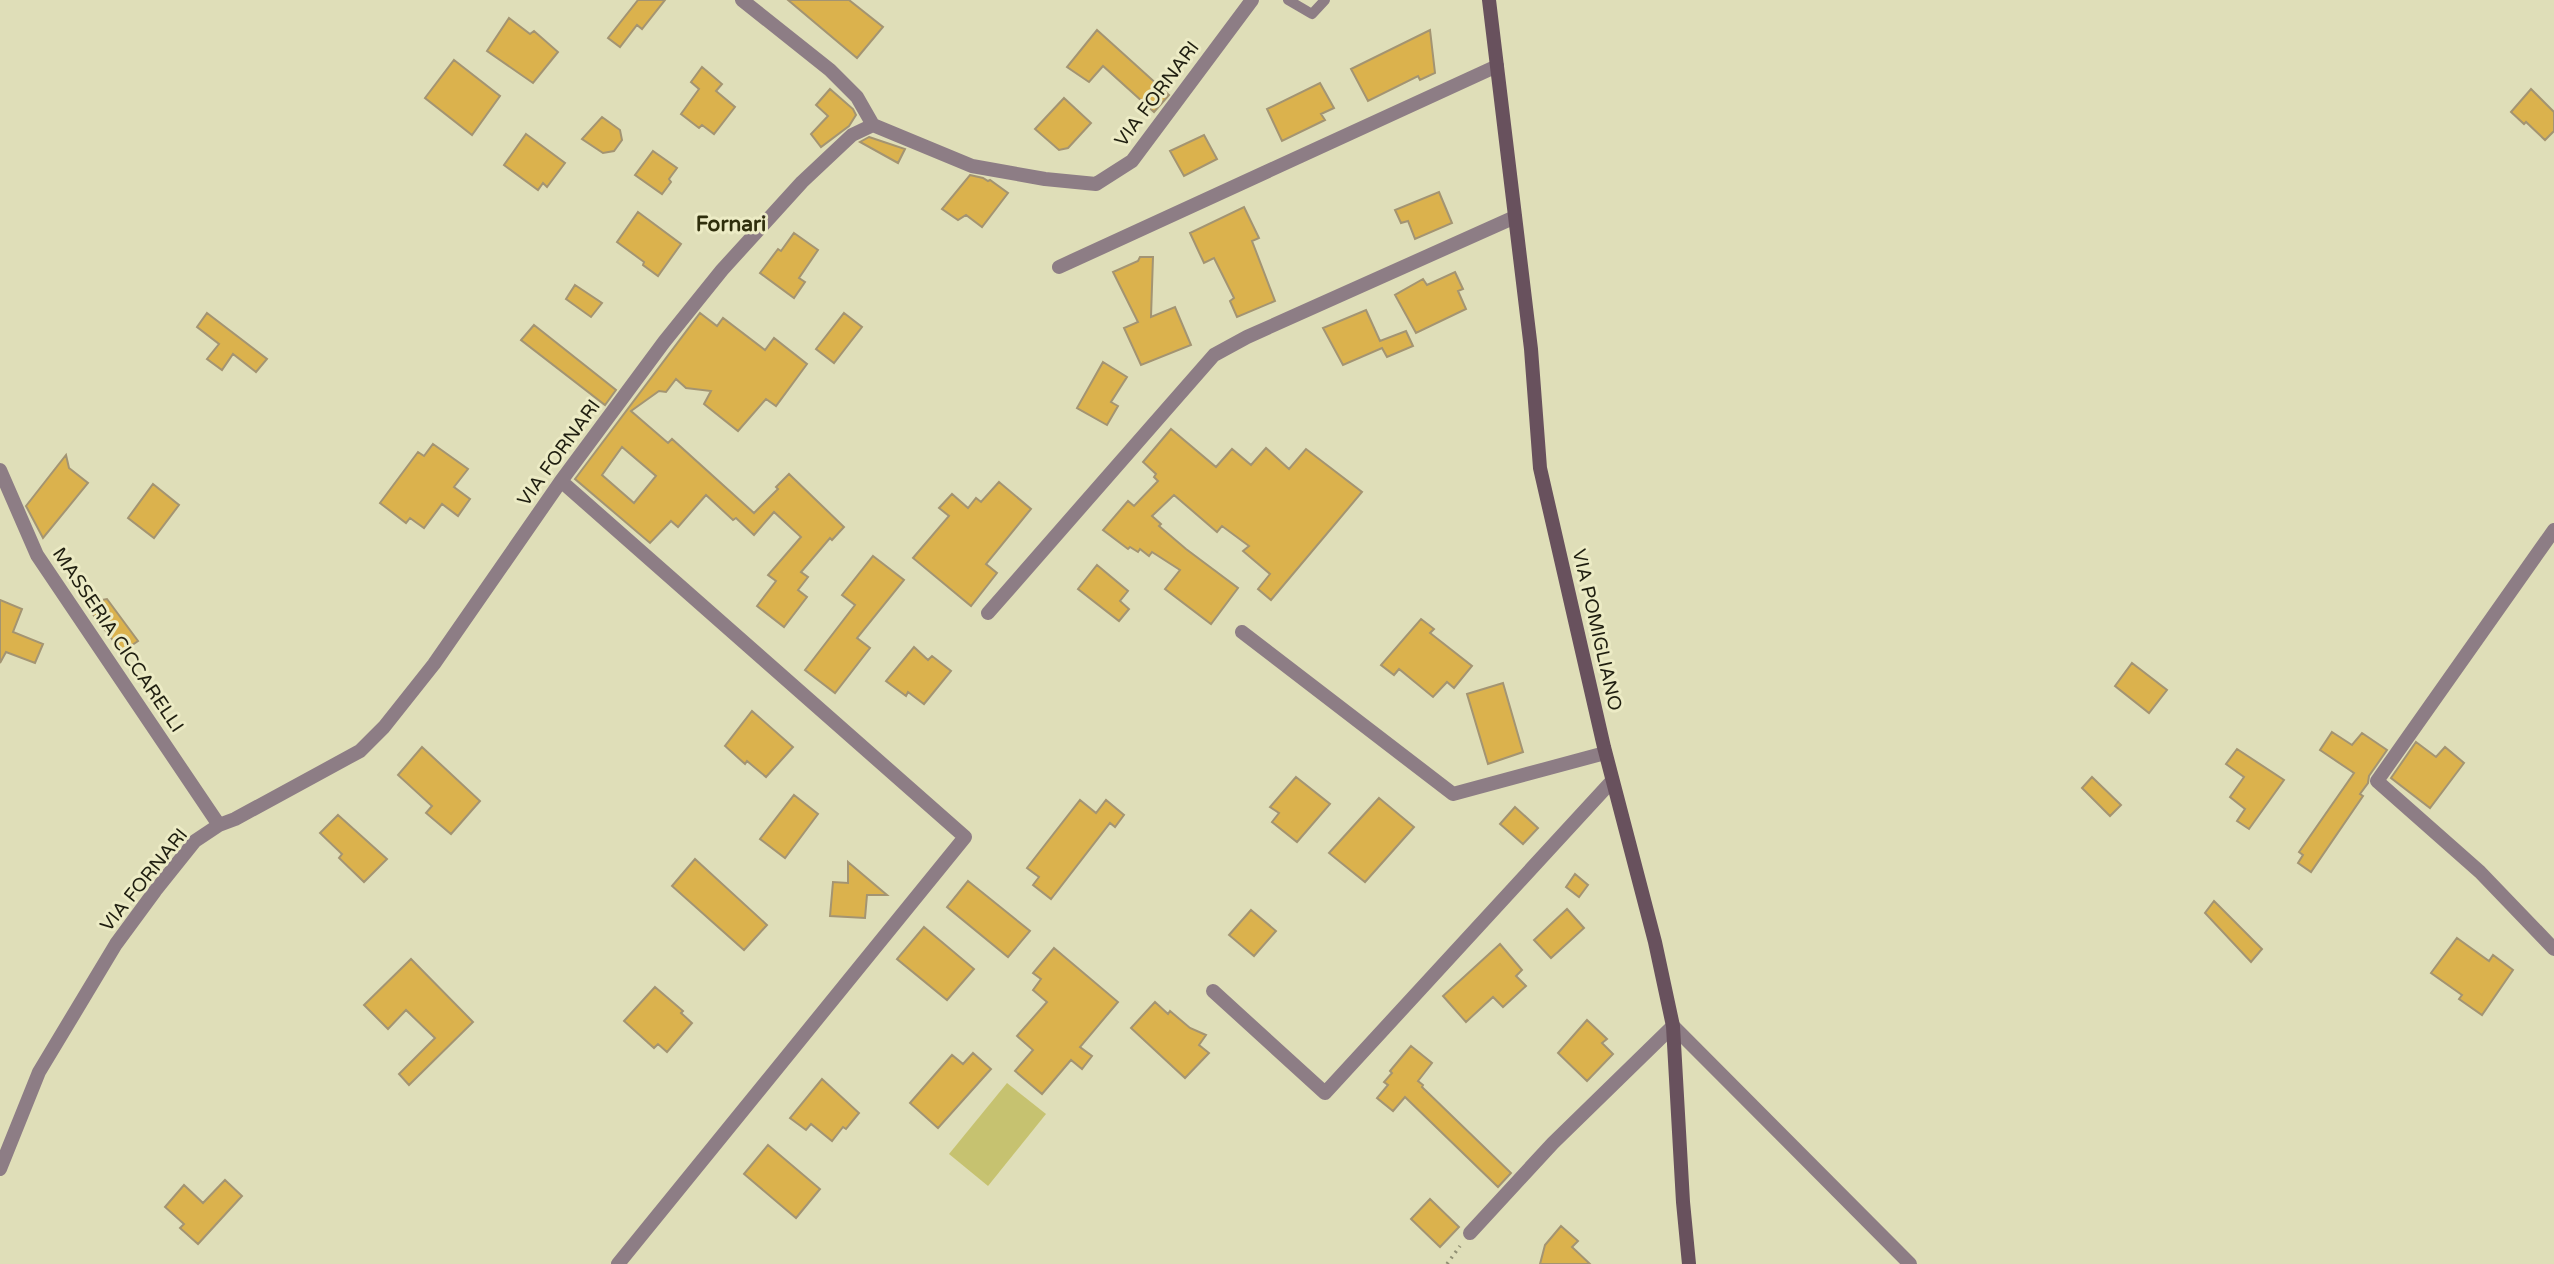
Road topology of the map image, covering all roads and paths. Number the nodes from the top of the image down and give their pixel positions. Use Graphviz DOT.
graph roads {
  1 [pos="742,0"];
  2 [pos="1252,0"];
  3 [pos="1288,0"];
  4 [pos="1325,0"];
  5 [pos="1489,0"];
  6 [pos="1497,65"];
  7 [pos="873,125"];
  8 [pos="1515,217"];
  9 [pos="1059,267"];
  10 [pos="0,470"];
  11 [pos="561,481"];
  12 [pos="2554,530"];
  13 [pos="988,613"];
  14 [pos="1242,632"];
  15 [pos="1605,753"];
  16 [pos="1612,781"];
  17 [pos="219,825"];
  18 [pos="2554,949"];
  19 [pos="1213,991"];
  20 [pos="1673,1026"];
  21 [pos="0,1169"];
  22 [pos="1470,1233"];
  23 [pos="618,1264"];
  24 [pos="1447,1264"];
  25 [pos="1689,1264"];
  26 [pos="1910,1264"];
  1 -- 7 [label="street"];
  2 -- 7 [label="street, VIA FORNARI"];
  3 -- 4 [label="lane"];
  5 -- 6 [label="street, VIA POMIGLIANO"];
  6 -- 8 [label="street, VIA POMIGLIANO"];
  6 -- 9 [label="street"];
  7 -- 11 [label="street, VIA FORNARI"];
  8 -- 13 [label="street"];
  8 -- 15 [label="street, VIA POMIGLIANO"];
  10 -- 17 [label="street, MASSERIA CICCARELLI"];
  11 -- 17 [label="street, VIA FORNARI"];
  11 -- 23 [label="street"];
  12 -- 18 [label="street"];
  14 -- 15 [label="street"];
  15 -- 16 [label="street, VIA POMIGLIANO"];
  16 -- 19 [label="street"];
  16 -- 20 [label="street, VIA POMIGLIANO"];
  17 -- 21 [label="street, VIA FORNARI"];
  20 -- 22 [label="street"];
  20 -- 25 [label="street, VIA POMIGLIANO"];
  20 -- 26 [label="street"];
  22 -- 24 [label="path"];
}
